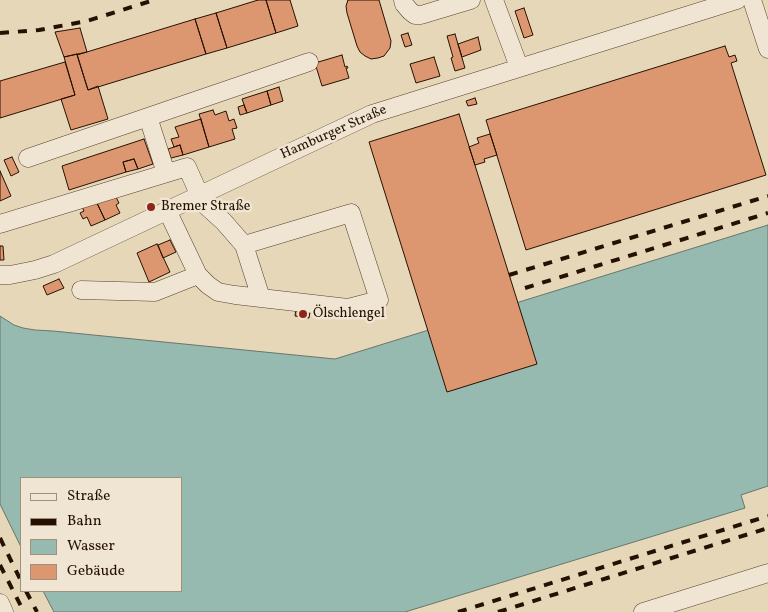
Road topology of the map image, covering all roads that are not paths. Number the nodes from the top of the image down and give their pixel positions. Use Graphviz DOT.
graph roads {
  1 [pos="403,0"];
  2 [pos="471,0"];
  3 [pos="494,0"];
  4 [pos="737,0"];
  5 [pos="752,0"];
  6 [pos="768,50"];
  7 [pos="309,62"];
  8 [pos="519,67"];
  9 [pos="148,117"];
  10 [pos="28,158"];
  11 [pos="166,173"];
  12 [pos="199,195"];
  13 [pos="167,210"];
  14 [pos="0,224"];
  15 [pos="244,244"];
  16 [pos="0,275"];
  17 [pos="198,275"];
  18 [pos="81,290"];
  19 [pos="261,298"];
  20 [pos="768,573"];
  21 [pos="0,603"];
  22 [pos="4,612"];
  23 [pos="644,612"];
  1 -- 2 [label="street"];
  3 -- 8 [label="street"];
  4 -- 8 [label="street, Hamburger Straße"];
  5 -- 6 [label="street"];
  7 -- 9 [label="street"];
  8 -- 12 [label="street, Hamburger Straße"];
  9 -- 10 [label="street"];
  9 -- 11 [label="street"];
  11 -- 12 [label="street"];
  11 -- 14 [label="street"];
  12 -- 13 [label="street, Hamburger Straße"];
  12 -- 15 [label="street"];
  13 -- 16 [label="street, Hamburger Straße"];
  13 -- 17 [label="street"];
  15 -- 19 [label="street"];
  15 -- 19 [label="street"];
  17 -- 18 [label="street"];
  17 -- 19 [label="street"];
  20 -- 23 [label="street"];
  21 -- 22 [label="street"];
}
